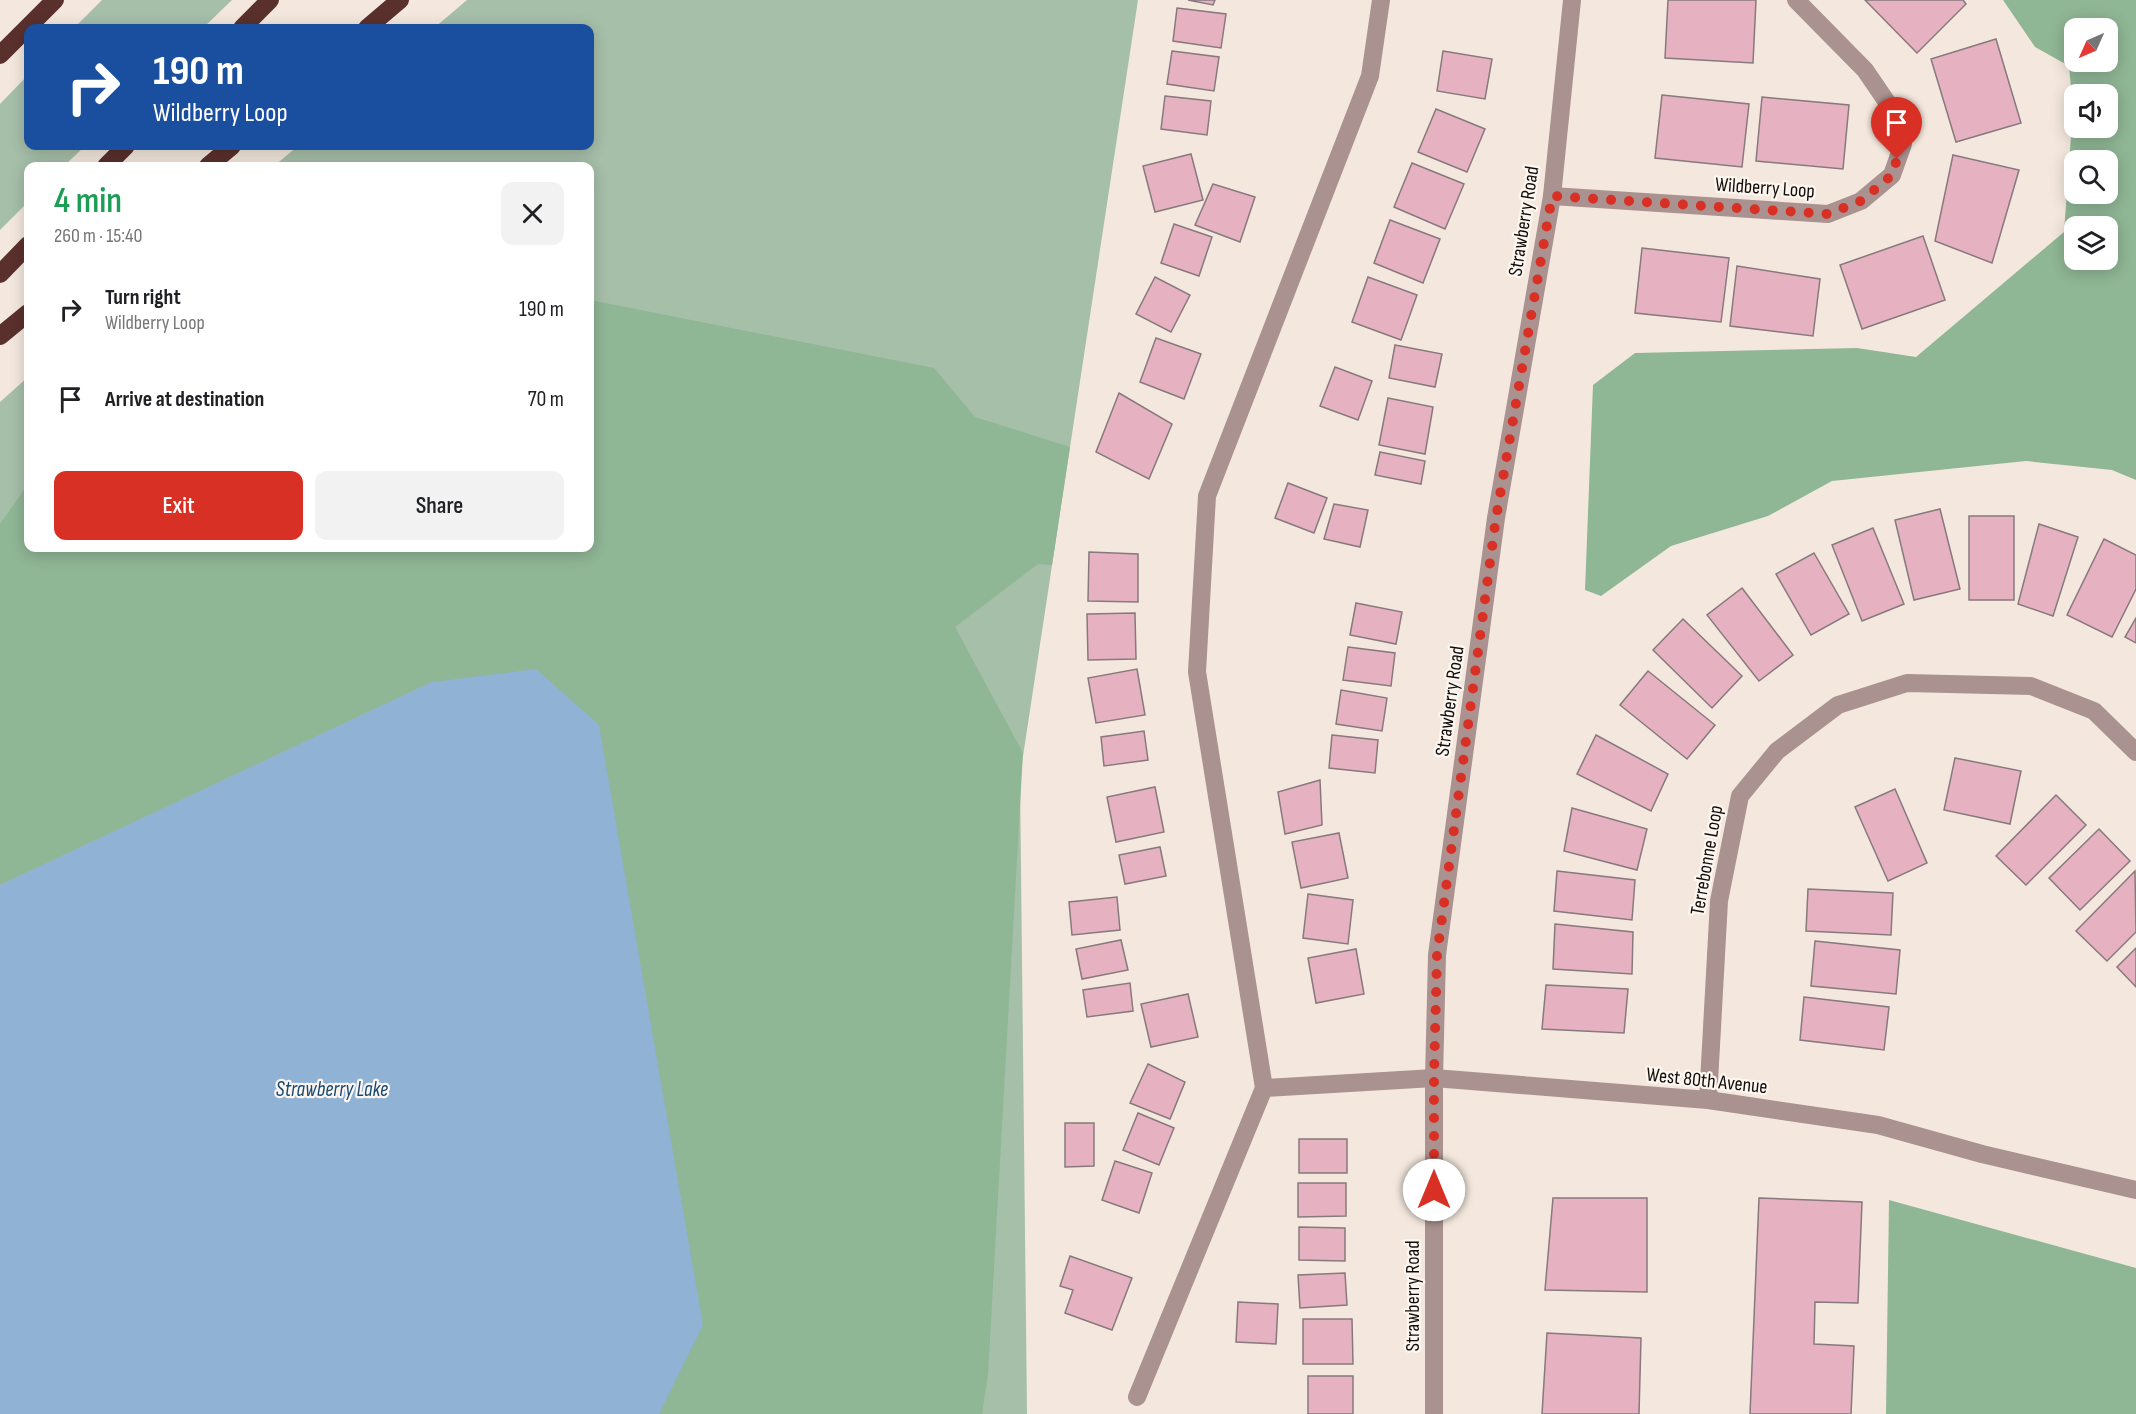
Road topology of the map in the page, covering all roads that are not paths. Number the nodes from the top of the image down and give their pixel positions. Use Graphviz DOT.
graph roads {
  1 [pos="55,0"];
  2 [pos="270,0"];
  3 [pos="400,0"];
  4 [pos="1381,0"];
  5 [pos="1572,0"];
  6 [pos="1796,0"];
  7 [pos="31,24"];
  8 [pos="246,24"];
  9 [pos="372,24"];
  10 [pos="24,31"];
  11 [pos="0,55"];
  12 [pos="122,150"];
  13 [pos="227,150"];
  14 [pos="110,162"];
  15 [pos="213,162"];
  16 [pos="1552,196"];
  17 [pos="24,249"];
  18 [pos="0,274"];
  19 [pos="24,316"];
  20 [pos="0,336"];
  21 [pos="2136,752"];
  22 [pos="1434,1078"];
  23 [pos="1264,1088"];
  24 [pos="1708,1100"];
  25 [pos="2136,1190"];
  26 [pos="1137,1397"];
  27 [pos="1434,1414"];
  1 -- 7 [label="highway"];
  2 -- 8 [label="highway"];
  3 -- 9 [label="highway"];
  4 -- 23 [label="street"];
  5 -- 16 [label="street, Strawberry Road"];
  6 -- 16 [label="street, Wildberry Loop"];
  10 -- 11 [label="highway"];
  12 -- 14 [label="highway"];
  13 -- 15 [label="highway"];
  16 -- 22 [label="street, Strawberry Road"];
  17 -- 18 [label="highway"];
  19 -- 20 [label="highway"];
  21 -- 24 [label="street, Terrebonne Loop"];
  22 -- 23 [label="street, West 80th Avenue"];
  22 -- 24 [label="street, West 80th Avenue"];
  22 -- 27 [label="street, Strawberry Road"];
  23 -- 26 [label="street"];
  24 -- 25 [label="street, West 80th Avenue"];
}
